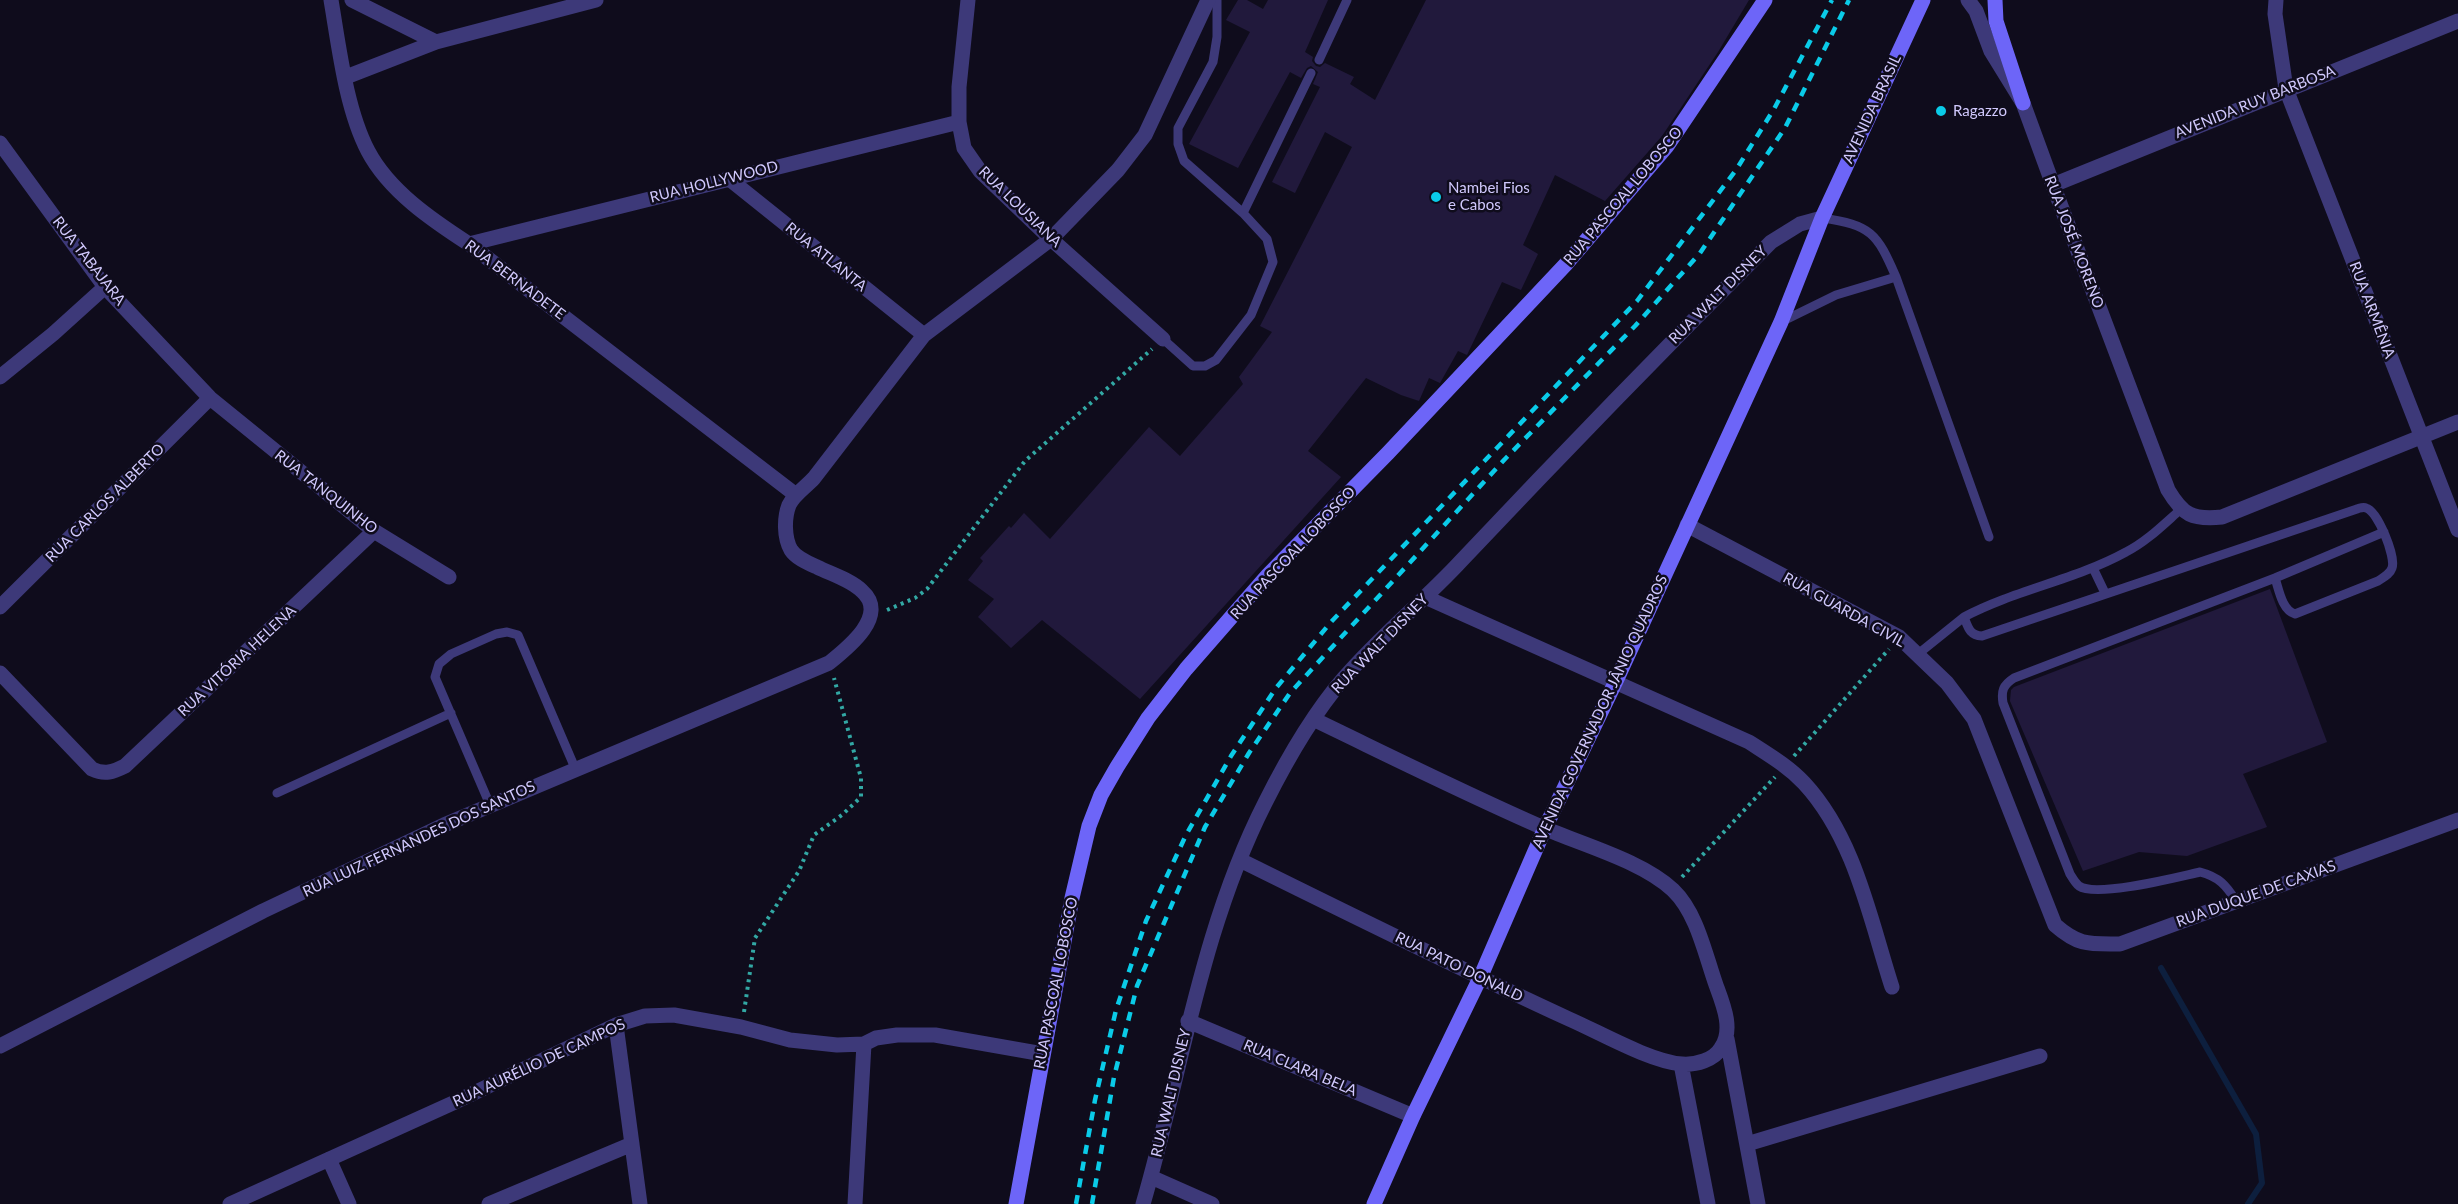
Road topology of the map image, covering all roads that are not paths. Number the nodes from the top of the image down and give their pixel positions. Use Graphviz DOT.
graph roads {
  1 [pos="331,0"];
  2 [pos="352,0"];
  3 [pos="596,0"];
  4 [pos="1208,0"];
  5 [pos="1217,0"];
  6 [pos="1347,0"];
  7 [pos="1765,0"];
  8 [pos="1923,0"];
  9 [pos="1968,0"];
  10 [pos="1995,0"];
  11 [pos="2276,0"];
  12 [pos="964,3"];
  13 [pos="2458,21"];
  14 [pos="436,42"];
  15 [pos="1319,60"];
  16 [pos="1311,73"];
  17 [pos="346,77"];
  18 [pos="2286,89"];
  19 [pos="2023,103"];
  20 [pos="959,122"];
  21 [pos="0,143"];
  22 [pos="728,178"];
  23 [pos="2053,186"];
  24 [pos="1242,213"];
  25 [pos="1822,218"];
  26 [pos="1051,239"];
  27 [pos="469,244"];
  28 [pos="1896,277"];
  29 [pos="105,287"];
  30 [pos="1781,322"];
  31 [pos="924,335"];
  32 [pos="1163,339"];
  33 [pos="0,376"];
  34 [pos="210,398"];
  35 [pos="2458,422"];
  36 [pos="2420,436"];
  37 [pos="796,495"];
  38 [pos="2180,510"];
  39 [pos="1687,525"];
  40 [pos="2458,530"];
  41 [pos="374,531"];
  42 [pos="2384,532"];
  43 [pos="1989,537"];
  44 [pos="2093,568"];
  45 [pos="449,577"];
  46 [pos="2275,578"];
  47 [pos="2105,593"];
  48 [pos="1425,597"];
  49 [pos="0,607"];
  50 [pos="1964,617"];
  51 [pos="1918,654"];
  52 [pos="0,673"];
  53 [pos="1616,681"];
  54 [pos="451,713"];
  55 [pos="1313,719"];
  56 [pos="575,768"];
  57 [pos="277,793"];
  58 [pos="490,805"];
  59 [pos="2458,820"];
  60 [pos="1545,828"];
  61 [pos="1240,860"];
  62 [pos="2236,901"];
  63 [pos="2055,925"];
  64 [pos="1480,978"];
  65 [pos="1892,987"];
  66 [pos="1188,1021"];
  67 [pos="616,1025"];
  68 [pos="1727,1040"];
  69 [pos="864,1044"];
  70 [pos="0,1046"];
  71 [pos="1043,1054"];
  72 [pos="2040,1056"];
  73 [pos="1682,1064"];
  74 [pos="1413,1116"];
  75 [pos="632,1144"];
  76 [pos="1747,1144"];
  77 [pos="329,1159"];
  78 [pos="1151,1177"];
  79 [pos="230,1204"];
  80 [pos="350,1204"];
  81 [pos="489,1204"];
  82 [pos="640,1204"];
  83 [pos="855,1204"];
  84 [pos="1016,1204"];
  85 [pos="1143,1204"];
  86 [pos="1212,1204"];
  87 [pos="1374,1204"];
  88 [pos="1708,1204"];
  89 [pos="1758,1204"];
  1 -- 17 [label="street, RUA BERNADETE"];
  2 -- 14 [label="street"];
  3 -- 14 [label="street"];
  4 -- 26 [label="street"];
  5 -- 24 [label="lane"];
  6 -- 15 [label="lane"];
  7 -- 71 [label="main road, RUA PASCOAL LOBOSCO"];
  8 -- 25 [label="main road, AVENIDA BRASIL"];
  9 -- 19 [label="street, RUA JOSÉ MORENO"];
  10 -- 19 [label="main road"];
  11 -- 18 [label="street, RUA ARMÊNIA"];
  12 -- 20 [label="street, RUA LOUSIANA"];
  13 -- 18 [label="street, AVENIDA RUY BARBOSA"];
  14 -- 17 [label="street"];
  16 -- 24 [label="lane"];
  17 -- 27 [label="street, RUA BERNADETE"];
  18 -- 23 [label="street, AVENIDA RUY BARBOSA"];
  18 -- 36 [label="street, RUA ARMÊNIA"];
  19 -- 23 [label="street, RUA JOSÉ MORENO"];
  20 -- 22 [label="street, RUA HOLLYWOOD"];
  20 -- 26 [label="street, RUA LOUSIANA"];
  21 -- 29 [label="street, RUA TABAJARA"];
  22 -- 27 [label="street, RUA HOLLYWOOD"];
  22 -- 31 [label="street, RUA ATLANTA"];
  23 -- 38 [label="street, RUA JOSÉ MORENO"];
  24 -- 32 [label="lane"];
  25 -- 28 [label="lane"];
  25 -- 30 [label="main road, AVENIDA GOVERNADOR JÂNIO QUADROS"];
  25 -- 48 [label="street, RUA WALT DISNEY"];
  26 -- 31 [label="street"];
  26 -- 32 [label="street, RUA LOUSIANA"];
  27 -- 37 [label="street, RUA BERNADETE"];
  28 -- 30 [label="lane"];
  28 -- 43 [label="lane"];
  29 -- 33 [label="street"];
  29 -- 34 [label="street, RUA TABAJARA"];
  30 -- 39 [label="main road, AVENIDA GOVERNADOR JÂNIO QUADROS"];
  31 -- 37 [label="street"];
  34 -- 41 [label="street, RUA TANQUINHO"];
  34 -- 49 [label="street, RUA CARLOS ALBERTO"];
  35 -- 36 [label="street"];
  36 -- 38 [label="street"];
  36 -- 40 [label="street, RUA ARMÊNIA"];
  37 -- 56 [label="street, RUA LUIZ FERNANDES DOS SANTOS"];
  38 -- 44 [label="lane"];
  39 -- 51 [label="street, RUA GUARDA CIVIL"];
  39 -- 53 [label="main road, AVENIDA GOVERNADOR JÂNIO QUADROS"];
  41 -- 45 [label="street, RUA TANQUINHO"];
  41 -- 52 [label="street, RUA VITÓRIA HELENA"];
  42 -- 46 [label="lane"];
  42 -- 46 [label="lane"];
  42 -- 47 [label="lane"];
  44 -- 47 [label="lane"];
  44 -- 50 [label="lane"];
  46 -- 62 [label="lane"];
  47 -- 50 [label="lane"];
  48 -- 53 [label="street"];
  48 -- 55 [label="street, RUA WALT DISNEY"];
  50 -- 51 [label="lane"];
  51 -- 63 [label="street, RUA GUARDA CIVIL"];
  53 -- 60 [label="main road, AVENIDA GOVERNADOR JÂNIO QUADROS"];
  53 -- 65 [label="street"];
  54 -- 56 [label="lane"];
  54 -- 57 [label="lane"];
  54 -- 58 [label="lane"];
  55 -- 60 [label="street"];
  55 -- 61 [label="street, RUA WALT DISNEY"];
  56 -- 58 [label="street, RUA LUIZ FERNANDES DOS SANTOS"];
  58 -- 70 [label="street, RUA LUIZ FERNANDES DOS SANTOS"];
  59 -- 62 [label="street, RUA DUQUE DE CAXIAS"];
  60 -- 64 [label="main road, AVENIDA GOVERNADOR JÂNIO QUADROS"];
  60 -- 68 [label="street"];
  61 -- 64 [label="street, RUA PATO DONALD"];
  61 -- 66 [label="street, RUA WALT DISNEY"];
  62 -- 63 [label="street, RUA DUQUE DE CAXIAS"];
  64 -- 73 [label="street, RUA PATO DONALD"];
  64 -- 74 [label="main road, AVENIDA GOVERNADOR JÂNIO QUADROS"];
  66 -- 74 [label="street, RUA CLARA BELA"];
  66 -- 78 [label="street, RUA WALT DISNEY"];
  67 -- 69 [label="street, RUA AURÉLIO DE CAMPOS"];
  67 -- 75 [label="street"];
  67 -- 77 [label="street, RUA AURÉLIO DE CAMPOS"];
  68 -- 73 [label="street"];
  68 -- 76 [label="street"];
  69 -- 71 [label="street, RUA AURÉLIO DE CAMPOS"];
  69 -- 83 [label="street"];
  71 -- 84 [label="main road, RUA PASCOAL LOBOSCO"];
  72 -- 76 [label="street"];
  73 -- 88 [label="street"];
  74 -- 87 [label="main road, AVENIDA GOVERNADOR JÂNIO QUADROS"];
  75 -- 81 [label="street"];
  75 -- 82 [label="street"];
  76 -- 89 [label="street"];
  77 -- 79 [label="street, RUA AURÉLIO DE CAMPOS"];
  77 -- 80 [label="street"];
  78 -- 85 [label="street, RUA WALT DISNEY"];
  78 -- 86 [label="street"];
}
